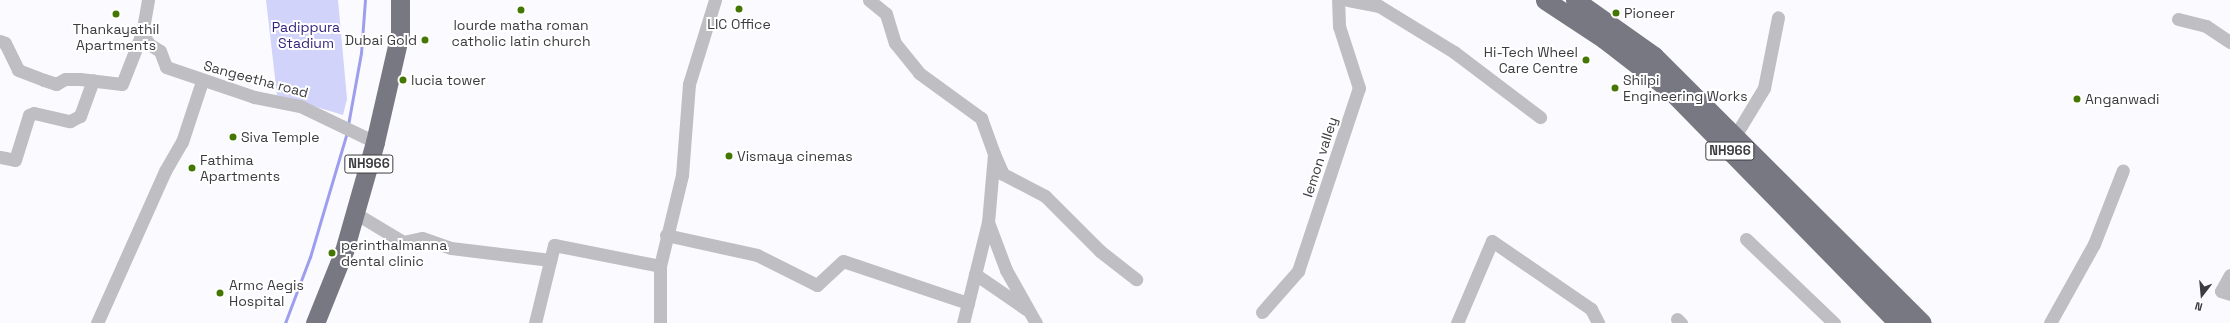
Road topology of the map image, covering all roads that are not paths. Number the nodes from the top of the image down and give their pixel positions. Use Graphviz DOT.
graph roads {
  1 [pos="148,0"];
  2 [pos="400,0"];
  3 [pos="715,0"];
  4 [pos="870,0"];
  5 [pos="1338,0"];
  6 [pos="1348,0"];
  7 [pos="1545,0"];
  8 [pos="1575,0"];
  9 [pos="1778,18"];
  10 [pos="2178,19"];
  11 [pos="142,33"];
  12 [pos="0,41"];
  13 [pos="2230,42"];
  14 [pos="93,80"];
  15 [pos="202,81"];
  16 [pos="1540,117"];
  17 [pos="1735,136"];
  18 [pos="375,142"];
  19 [pos="994,154"];
  20 [pos="0,157"];
  21 [pos="2123,170"];
  22 [pos="355,213"];
  23 [pos="988,222"];
  24 [pos="666,235"];
  25 [pos="1746,239"];
  26 [pos="550,260"];
  27 [pos="660,266"];
  28 [pos="975,274"];
  29 [pos="2230,275"];
  30 [pos="1136,279"];
  31 [pos="2230,294"];
  32 [pos="968,303"];
  33 [pos="1029,311"];
  34 [pos="1262,312"];
  35 [pos="97,323"];
  36 [pos="315,323"];
  37 [pos="535,323"];
  38 [pos="660,323"];
  39 [pos="963,323"];
  40 [pos="1036,323"];
  41 [pos="1457,323"];
  42 [pos="1598,323"];
  43 [pos="1834,323"];
  44 [pos="1898,323"];
  45 [pos="1922,323"];
  46 [pos="2050,323"];
  1 -- 11 [label="street"];
  2 -- 18 [label="highway, NH966"];
  3 -- 24 [label="street"];
  4 -- 19 [label="street"];
  5 -- 34 [label="street, lemon valley"];
  6 -- 16 [label="street"];
  7 -- 44 [label="highway, NH966"];
  8 -- 17 [label="highway, NH966"];
  9 -- 17 [label="street"];
  10 -- 13 [label="street"];
  11 -- 14 [label="street"];
  11 -- 15 [label="street, Sangeetha road"];
  12 -- 14 [label="street"];
  14 -- 20 [label="street"];
  15 -- 18 [label="street, Sangeetha road"];
  15 -- 35 [label="street"];
  17 -- 45 [label="highway, NH966"];
  18 -- 22 [label="highway, NH966"];
  19 -- 23 [label="street"];
  19 -- 30 [label="street"];
  21 -- 46 [label="street"];
  22 -- 26 [label="street"];
  22 -- 36 [label="highway, NH966"];
  23 -- 28 [label="street"];
  23 -- 33 [label="street"];
  24 -- 27 [label="street"];
  24 -- 32 [label="street"];
  25 -- 43 [label="street"];
  26 -- 27 [label="street"];
  26 -- 37 [label="street"];
  27 -- 38 [label="street"];
  28 -- 32 [label="street"];
  28 -- 33 [label="street"];
  29 -- 31 [label="street"];
  32 -- 39 [label="street"];
  33 -- 40 [label="street"];
  41 -- 42 [label="street"];
}
